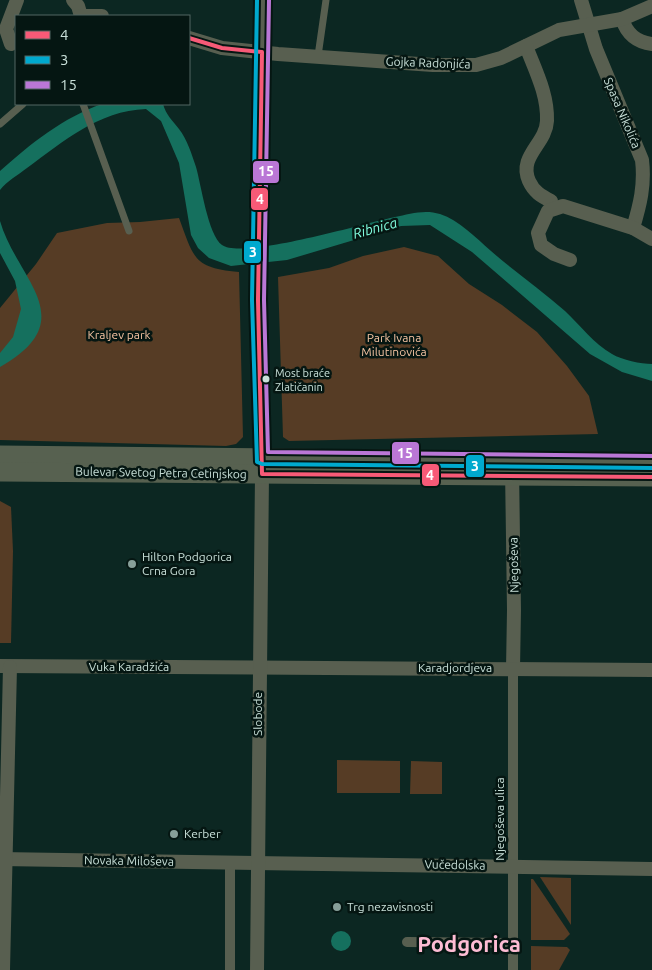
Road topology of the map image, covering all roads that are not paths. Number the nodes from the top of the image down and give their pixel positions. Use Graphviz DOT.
graph roads {
  1 [pos="17,0"];
  2 [pos="72,0"];
  3 [pos="263,0"];
  4 [pos="326,0"];
  5 [pos="581,0"];
  6 [pos="652,6"];
  7 [pos="81,15"];
  8 [pos="622,19"];
  9 [pos="586,24"];
  10 [pos="190,38"];
  11 [pos="652,44"];
  12 [pos="9,45"];
  13 [pos="526,46"];
  14 [pos="262,52"];
  15 [pos="318,56"];
  16 [pos="22,105"];
  17 [pos="83,105"];
  18 [pos="0,124"];
  19 [pos="551,201"];
  20 [pos="633,228"];
  21 [pos="129,231"];
  22 [pos="652,239"];
  23 [pos="570,260"];
  24 [pos="0,455"];
  25 [pos="652,462"];
  26 [pos="262,466"];
  27 [pos="512,468"];
  28 [pos="0,472"];
  29 [pos="652,477"];
  30 [pos="5,666"];
  31 [pos="258,667"];
  32 [pos="513,669"];
  33 [pos="652,670"];
  34 [pos="4,734"];
  35 [pos="3,859"];
  36 [pos="230,862"];
  37 [pos="257,862"];
  38 [pos="513,866"];
  39 [pos="652,870"];
  40 [pos="406,942"];
  41 [pos="513,943"];
  42 [pos="3,970"];
  43 [pos="230,970"];
  44 [pos="257,970"];
  45 [pos="513,970"];
  1 -- 12 [label="street"];
  2 -- 7 [label="street"];
  3 -- 14 [label="street"];
  4 -- 15 [label="lane"];
  5 -- 9 [label="street, Spasa Nikolića"];
  6 -- 8 [label="street, Gojka Radonjića"];
  8 -- 9 [label="street, Gojka Radonjića"];
  8 -- 11 [label="street"];
  9 -- 13 [label="street, Gojka Radonjića"];
  9 -- 20 [label="street, Spasa Nikolića"];
  10 -- 14 [label="street, Gojka Radonjića"];
  13 -- 15 [label="street, Gojka Radonjića"];
  13 -- 19 [label="street"];
  14 -- 15 [label="street, Gojka Radonjića"];
  14 -- 26 [label="street"];
  16 -- 18 [label="lane"];
  17 -- 21 [label="lane"];
  20 -- 22 [label="street"];
  20 -- 23 [label="street"];
  24 -- 26 [label="main road, Bulevar Svetog Petra Cetinjskog"];
  25 -- 27 [label="main road, Bulevar Svetog Petra Cetinjskog"];
  26 -- 27 [label="main road, Bulevar Svetog Petra Cetinjskog"];
  26 -- 28 [label="main road, Bulevar Svetog Petra Cetinjskog"];
  26 -- 31 [label="street, Slobode"];
  27 -- 29 [label="main road, Bulevar Svetog Petra Cetinjskog"];
  27 -- 32 [label="street, Njegoševa"];
  30 -- 31 [label="street, Vuka Karadžića"];
  30 -- 34 [label="street"];
  31 -- 32 [label="street, Karadjordjeva"];
  31 -- 37 [label="street, Slobode"];
  32 -- 33 [label="street, Karadjordjeva"];
  32 -- 38 [label="street, Njegoševa ulica"];
  34 -- 35 [label="street"];
  35 -- 36 [label="street, Novaka Miloševa"];
  35 -- 42 [label="street"];
  36 -- 37 [label="street, Novaka Miloševa"];
  36 -- 43 [label="street"];
  37 -- 38 [label="street, Vučedolska"];
  37 -- 44 [label="street, Slobode"];
  38 -- 39 [label="street, Vučedolska"];
  38 -- 41 [label="street, Njegoševa ulica"];
  40 -- 41 [label="street"];
  41 -- 45 [label="street, Njegoševa ulica"];
}
